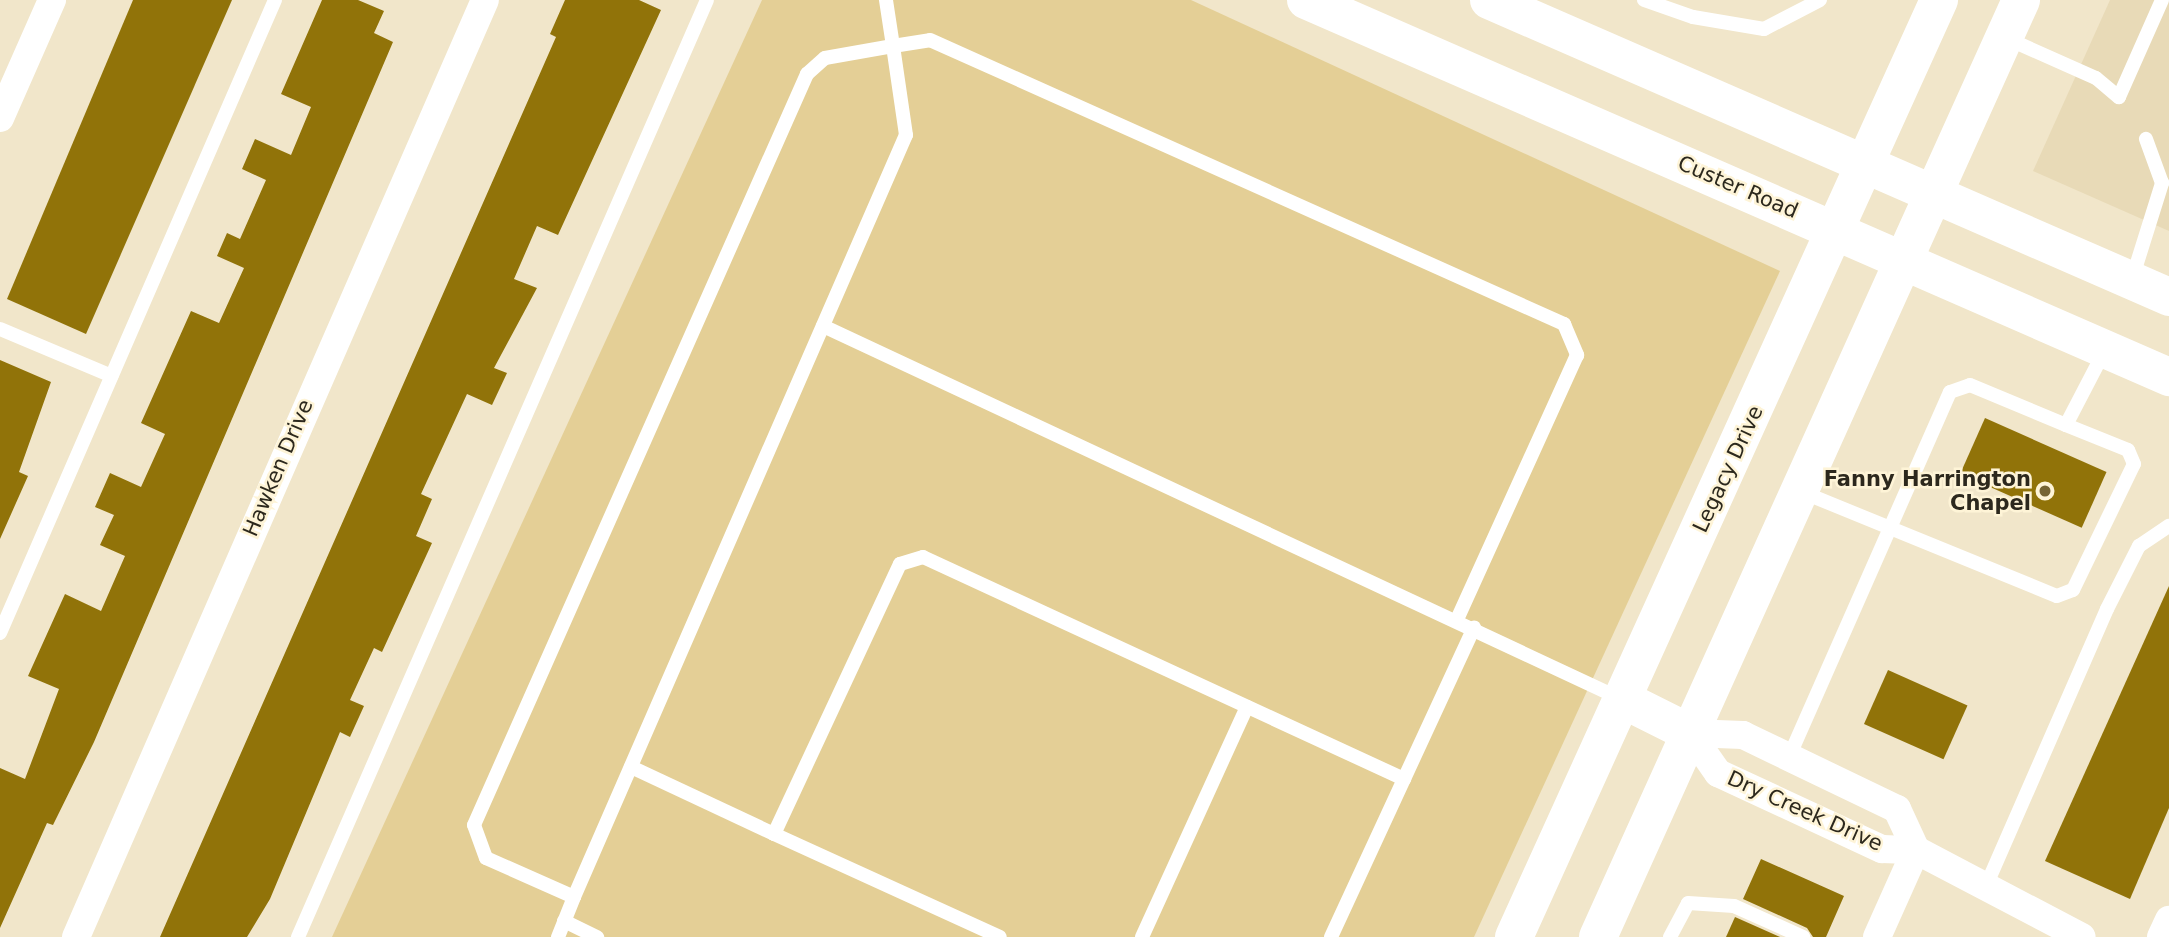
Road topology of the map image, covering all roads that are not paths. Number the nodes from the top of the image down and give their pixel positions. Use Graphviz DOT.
graph roads {
  1 [pos="52,0"];
  2 [pos="275,0"];
  3 [pos="485,0"];
  4 [pos="707,0"];
  5 [pos="886,0"];
  6 [pos="1306,0"];
  7 [pos="1489,0"];
  8 [pos="1644,0"];
  9 [pos="1820,0"];
  10 [pos="1939,0"];
  11 [pos="2021,0"];
  12 [pos="2162,0"];
  13 [pos="1364,11"];
  14 [pos="2004,37"];
  15 [pos="893,46"];
  16 [pos="0,118"];
  17 [pos="2146,139"];
  18 [pos="1864,168"];
  19 [pos="1932,194"];
  20 [pos="1837,229"];
  21 [pos="1901,260"];
  22 [pos="2131,280"];
  23 [pos="2169,297"];
  24 [pos="823,326"];
  25 [pos="0,329"];
  26 [pos="2105,348"];
  27 [pos="112,376"];
  28 [pos="2169,377"];
  29 [pos="2066,425"];
  30 [pos="1798,490"];
  31 [pos="2169,526"];
  32 [pos="1889,529"];
  33 [pos="1457,619"];
  34 [pos="1474,627"];
  35 [pos="0,633"];
  36 [pos="1622,699"];
  37 [pos="1247,707"];
  38 [pos="1690,733"];
  39 [pos="1789,757"];
  40 [pos="631,767"];
  41 [pos="1404,779"];
  42 [pos="774,834"];
  43 [pos="1916,850"];
  44 [pos="1986,886"];
  45 [pos="574,897"];
  46 [pos="2169,919"];
  47 [pos="564,921"];
  48 [pos="76,937"];
  49 [pos="298,937"];
  50 [pos="558,937"];
  51 [pos="597,937"];
  52 [pos="1000,937"];
  53 [pos="1142,937"];
  54 [pos="1331,937"];
  55 [pos="1514,937"];
  56 [pos="1598,937"];
  57 [pos="1670,937"];
  58 [pos="1803,937"];
  59 [pos="1877,937"];
  60 [pos="2082,937"];
  61 [pos="2161,937"];
  1 -- 16 [label="street"];
  2 -- 27 [label="lane"];
  3 -- 48 [label="street, Hawken Drive"];
  4 -- 49 [label="lane"];
  5 -- 15 [label="lane"];
  6 -- 13 [label="main road, Custer Road"];
  7 -- 18 [label="main road"];
  8 -- 9 [label="lane"];
  10 -- 18 [label="main road, Legacy Drive"];
  11 -- 14 [label="main road"];
  12 -- 14 [label="lane"];
  13 -- 20 [label="main road, Custer Road"];
  14 -- 19 [label="main road"];
  15 -- 24 [label="lane"];
  15 -- 33 [label="lane"];
  15 -- 45 [label="lane"];
  17 -- 22 [label="lane"];
  18 -- 19 [label="main road"];
  18 -- 20 [label="main road, Legacy Drive"];
  19 -- 21 [label="main road"];
  19 -- 22 [label="main road"];
  20 -- 21 [label="main road, Custer Road"];
  20 -- 36 [label="main road, Legacy Drive"];
  21 -- 26 [label="main road, Custer Road"];
  21 -- 30 [label="main road"];
  22 -- 23 [label="main road"];
  24 -- 33 [label="lane"];
  24 -- 40 [label="lane"];
  25 -- 27 [label="lane"];
  26 -- 28 [label="main road, Custer Road"];
  26 -- 29 [label="lane"];
  27 -- 35 [label="lane"];
  29 -- 32 [label="lane"];
  29 -- 32 [label="lane"];
  30 -- 32 [label="lane"];
  30 -- 38 [label="main road"];
  31 -- 44 [label="lane"];
  32 -- 39 [label="lane"];
  33 -- 34 [label="lane"];
  34 -- 36 [label="lane"];
  34 -- 41 [label="lane"];
  36 -- 38 [label="main road"];
  36 -- 55 [label="main road, Legacy Drive"];
  37 -- 41 [label="lane"];
  37 -- 42 [label="lane"];
  37 -- 53 [label="lane"];
  38 -- 39 [label="street, Dry Creek Drive"];
  38 -- 43 [label="street, Dry Creek Drive"];
  38 -- 56 [label="main road"];
  39 -- 43 [label="street, Dry Creek Drive"];
  40 -- 42 [label="lane"];
  40 -- 45 [label="lane"];
  41 -- 54 [label="lane"];
  42 -- 52 [label="lane"];
  43 -- 44 [label="street, Dry Creek Drive"];
  43 -- 59 [label="street"];
  44 -- 60 [label="street, Dry Creek Drive"];
  45 -- 47 [label="lane"];
  46 -- 61 [label="street"];
  47 -- 50 [label="lane"];
  47 -- 51 [label="lane"];
  57 -- 58 [label="lane"];
}
